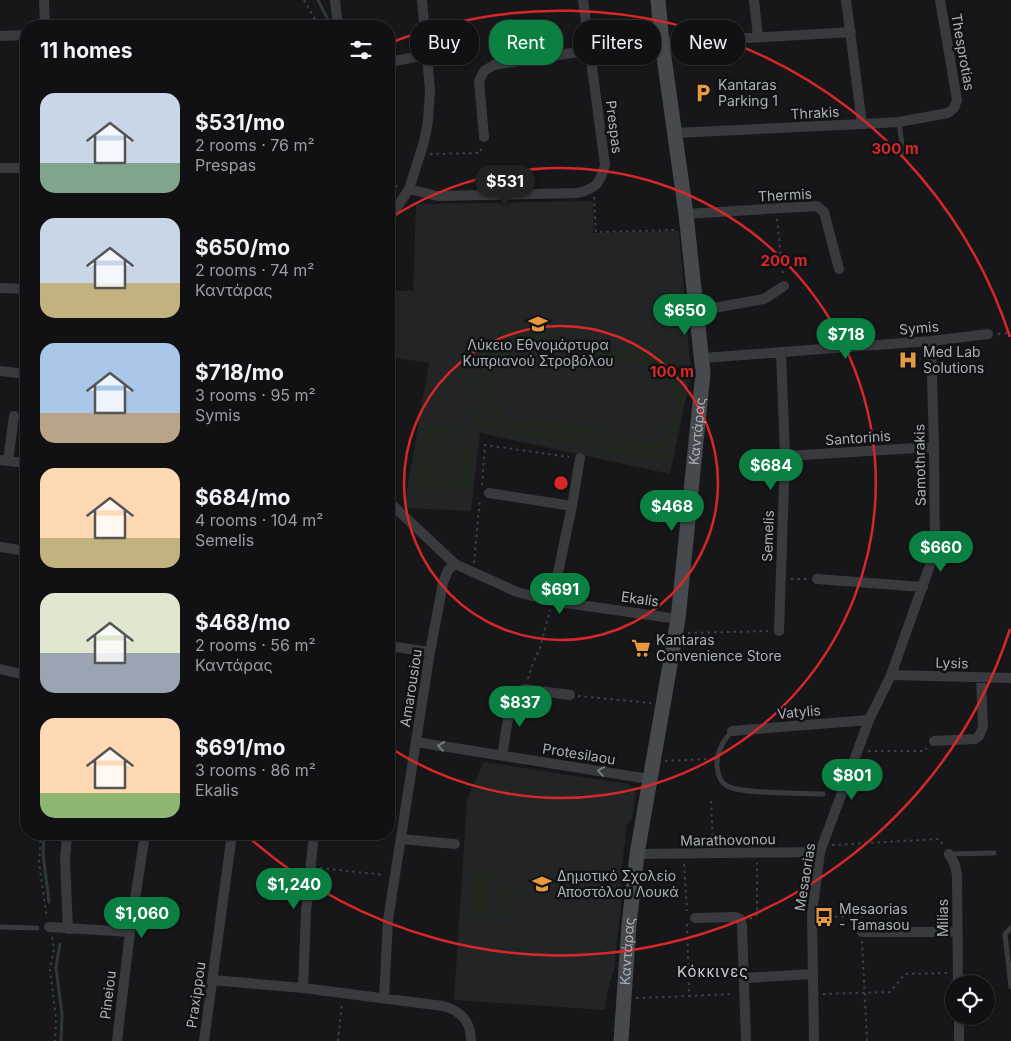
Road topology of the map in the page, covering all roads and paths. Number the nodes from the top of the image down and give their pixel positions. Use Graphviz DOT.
graph roads {
  1 [pos="44,0"];
  2 [pos="304,0"];
  3 [pos="335,0"];
  4 [pos="422,0"];
  5 [pos="583,0"];
  6 [pos="658,0"];
  7 [pos="754,0"];
  8 [pos="846,0"];
  9 [pos="940,0"];
  10 [pos="45,20"];
  11 [pos="316,20"];
  12 [pos="337,20"];
  13 [pos="423,20"];
  14 [pos="586,20"];
  15 [pos="660,20"];
  16 [pos="850,32"];
  17 [pos="20,35"];
  18 [pos="0,36"];
  19 [pos="758,37"];
  20 [pos="661,38"];
  21 [pos="573,49"];
  22 [pos="410,58"];
  23 [pos="395,61"];
  24 [pos="427,65"];
  25 [pos="592,65"];
  26 [pos="954,108"];
  27 [pos="899,122"];
  28 [pos="862,124"];
  29 [pos="675,133"];
  30 [pos="484,137"];
  31 [pos="903,153"];
  32 [pos="420,154"];
  33 [pos="0,168"];
  34 [pos="20,168"];
  35 [pos="594,188"];
  36 [pos="409,189"];
  37 [pos="776,209"];
  38 [pos="395,210"];
  39 [pos="686,214"];
  40 [pos="688,230"];
  41 [pos="839,269"];
  42 [pos="784,286"];
  43 [pos="0,288"];
  44 [pos="20,289"];
  45 [pos="697,311"];
  46 [pos="1011,333"];
  47 [pos="988,334"];
  48 [pos="931,341"];
  49 [pos="781,352"];
  50 [pos="702,358"];
  51 [pos="0,371"];
  52 [pos="20,373"];
  53 [pos="14,416"];
  54 [pos="934,447"];
  55 [pos="785,456"];
  56 [pos="580,458"];
  57 [pos="4,461"];
  58 [pos="20,463"];
  59 [pos="489,493"];
  60 [pos="572,506"];
  61 [pos="395,508"];
  62 [pos="0,548"];
  63 [pos="20,550"];
  64 [pos="455,564"];
  65 [pos="474,572"];
  66 [pos="781,579"];
  67 [pos="817,579"];
  68 [pos="923,587"];
  69 [pos="552,601"];
  70 [pos="677,626"];
  71 [pos="779,631"];
  72 [pos="395,647"];
  73 [pos="430,652"];
  74 [pos="0,669"];
  75 [pos="20,674"];
  76 [pos="891,675"];
  77 [pos="981,678"];
  78 [pos="1011,678"];
  79 [pos="525,688"];
  80 [pos="570,695"];
  81 [pos="663,704"];
  82 [pos="869,720"];
  83 [pos="732,731"];
  84 [pos="934,741"];
  85 [pos="416,742"];
  86 [pos="857,752"];
  87 [pos="502,756"];
  88 [pos="717,759"];
  89 [pos="653,761"];
  90 [pos="649,779"];
  91 [pos="823,794"];
  92 [pos="711,801"];
  93 [pos="402,839"];
  94 [pos="67,840"];
  95 [pos="144,840"];
  96 [pos="231,840"];
  97 [pos="313,840"];
  98 [pos="455,844"];
  99 [pos="821,849"];
  100 [pos="757,853"];
  101 [pos="994,853"];
  102 [pos="637,854"];
  103 [pos="684,854"];
  104 [pos="714,854"];
  105 [pos="949,854"];
  106 [pos="310,868"];
  107 [pos="394,876"];
  108 [pos="695,918"];
  109 [pos="812,918"];
  110 [pos="742,925"];
  111 [pos="49,926"];
  112 [pos="0,927"];
  113 [pos="37,928"];
  114 [pos="1011,928"];
  115 [pos="68,929"];
  116 [pos="130,932"];
  117 [pos="862,932"];
  118 [pos="957,932"];
  119 [pos="958,972"];
  120 [pos="813,974"];
  121 [pos="745,978"];
  122 [pos="212,980"];
  123 [pos="1011,987"];
  124 [pos="303,988"];
  125 [pos="864,992"];
  126 [pos="344,993"];
  127 [pos="745,994"];
  128 [pos="813,995"];
  129 [pos="689,996"];
  130 [pos="384,998"];
  131 [pos="624,998"];
  132 [pos="959,1025"];
  133 [pos="117,1041"];
  134 [pos="204,1041"];
  135 [pos="338,1041"];
  136 [pos="471,1041"];
  137 [pos="621,1041"];
  138 [pos="746,1041"];
  139 [pos="814,1041"];
  140 [pos="867,1041"];
  141 [pos="959,1041"];
  1 -- 10 [label="street"];
  2 -- 11 [label="path"];
  3 -- 12 [label="street"];
  4 -- 13 [label="street"];
  5 -- 14 [label="street, Prespas"];
  6 -- 15 [label="street, Καντάρας"];
  7 -- 19 [label="street"];
  8 -- 16 [label="street"];
  9 -- 26 [label="street, Thesprotias"];
  16 -- 19 [label="street"];
  16 -- 28 [label="street"];
  17 -- 18 [label="street"];
  19 -- 20 [label="street"];
  20 -- 29 [label="street, Καντάρας"];
  21 -- 30 [label="street"];
  22 -- 23 [label="street"];
  24 -- 32 [label="street"];
  25 -- 35 [label="street, Prespas"];
  26 -- 27 [label="street, Thrakis"];
  27 -- 28 [label="street, Thrakis"];
  27 -- 31 [label="lane"];
  28 -- 29 [label="street, Thrakis"];
  29 -- 39 [label="street, Καντάρας"];
  30 -- 32 [label="path"];
  32 -- 36 [label="street"];
  33 -- 34 [label="street"];
  35 -- 36 [label="street"];
  35 -- 40 [label="path"];
  36 -- 38 [label="street"];
  37 -- 39 [label="street, Thermis"];
  37 -- 41 [label="street, Thermis"];
  37 -- 42 [label="path"];
  39 -- 40 [label="street, Καντάρας"];
  40 -- 45 [label="street, Καντάρας"];
  42 -- 45 [label="street"];
  43 -- 44 [label="street"];
  45 -- 50 [label="street, Καντάρας"];
  46 -- 47 [label="path"];
  47 -- 48 [label="street, Symis"];
  48 -- 49 [label="street, Symis"];
  48 -- 54 [label="street, Samothrakis"];
  49 -- 50 [label="street, Symis"];
  49 -- 55 [label="street, Semelis"];
  50 -- 70 [label="street, Καντάρας"];
  51 -- 52 [label="street"];
  53 -- 57 [label="street"];
  54 -- 55 [label="street, Santorinis"];
  54 -- 68 [label="street, Samothrakis"];
  55 -- 66 [label="street, Semelis"];
  56 -- 60 [label="street"];
  56 -- 65 [label="path"];
  57 -- 58 [label="street"];
  59 -- 60 [label="street"];
  60 -- 69 [label="street"];
  61 -- 64 [label="street"];
  62 -- 63 [label="street"];
  64 -- 65 [label="street, Ekalis"];
  64 -- 73 [label="street, Amarousiou"];
  65 -- 69 [label="street, Ekalis"];
  66 -- 67 [label="path"];
  66 -- 71 [label="street, Semelis"];
  67 -- 68 [label="street"];
  68 -- 76 [label="street, Mesaorias"];
  69 -- 70 [label="street, Ekalis"];
  69 -- 79 [label="path"];
  70 -- 71 [label="path"];
  70 -- 81 [label="street, Καντάρας"];
  72 -- 73 [label="street"];
  73 -- 85 [label="street, Amarousiou"];
  74 -- 75 [label="street"];
  76 -- 77 [label="street, Lysis"];
  76 -- 82 [label="street, Mesaorias"];
  77 -- 78 [label="street, Lysis"];
  77 -- 84 [label="street"];
  79 -- 80 [label="street"];
  79 -- 87 [label="street"];
  80 -- 81 [label="path"];
  81 -- 89 [label="street, Καντάρας"];
  82 -- 83 [label="street, Vatylis"];
  82 -- 86 [label="street, Mesaorias"];
  83 -- 88 [label="lane"];
  84 -- 86 [label="path"];
  87 -- 85 [label="street, Protesilaou, one-way"];
  85 -- 93 [label="street, Amarousiou"];
  86 -- 99 [label="street, Mesaorias"];
  90 -- 87 [label="street, Protesilaou, one-way"];
  88 -- 89 [label="path"];
  88 -- 91 [label="lane"];
  89 -- 90 [label="street, Καντάρας"];
  90 -- 102 [label="street, Καντάρας"];
  92 -- 104 [label="path"];
  93 -- 98 [label="street"];
  93 -- 107 [label="street, Amarousiou"];
  94 -- 115 [label="street"];
  95 -- 116 [label="street, Pineiou"];
  96 -- 122 [label="street, Praxippou"];
  97 -- 106 [label="street"];
  99 -- 100 [label="street, Marathovonou"];
  99 -- 105 [label="path"];
  99 -- 109 [label="street, Mesaorias"];
  100 -- 104 [label="street, Marathovonou"];
  100 -- 110 [label="path"];
  101 -- 105 [label="lane"];
  102 -- 103 [label="street, Marathovonou"];
  102 -- 131 [label="street, Καντάρας"];
  103 -- 104 [label="street, Marathovonou"];
  103 -- 129 [label="path"];
  105 -- 118 [label="street, Milias"];
  106 -- 107 [label="path"];
  106 -- 124 [label="street"];
  107 -- 130 [label="street, Amarousiou"];
  108 -- 110 [label="street"];
  109 -- 117 [label="path"];
  109 -- 120 [label="street, Mesaorias"];
  110 -- 121 [label="street"];
  111 -- 115 [label="street"];
  112 -- 113 [label="lane"];
  114 -- 123 [label="lane"];
  115 -- 116 [label="street"];
  116 -- 133 [label="street, Pineiou"];
  117 -- 118 [label="street"];
  117 -- 125 [label="path"];
  118 -- 119 [label="street, Milias"];
  119 -- 125 [label="path"];
  120 -- 121 [label="street"];
  120 -- 128 [label="street, Mesaorias"];
  121 -- 127 [label="street"];
  122 -- 124 [label="street"];
  122 -- 134 [label="street, Praxippou"];
  124 -- 126 [label="street"];
  125 -- 128 [label="path"];
  125 -- 140 [label="path"];
  126 -- 130 [label="street"];
  126 -- 135 [label="path"];
  127 -- 129 [label="path"];
  127 -- 138 [label="street"];
  128 -- 139 [label="street, Mesaorias"];
  129 -- 131 [label="path"];
  130 -- 136 [label="street"];
  131 -- 137 [label="street, Καντάρας"];
  132 -- 141 [label="street"];
}
